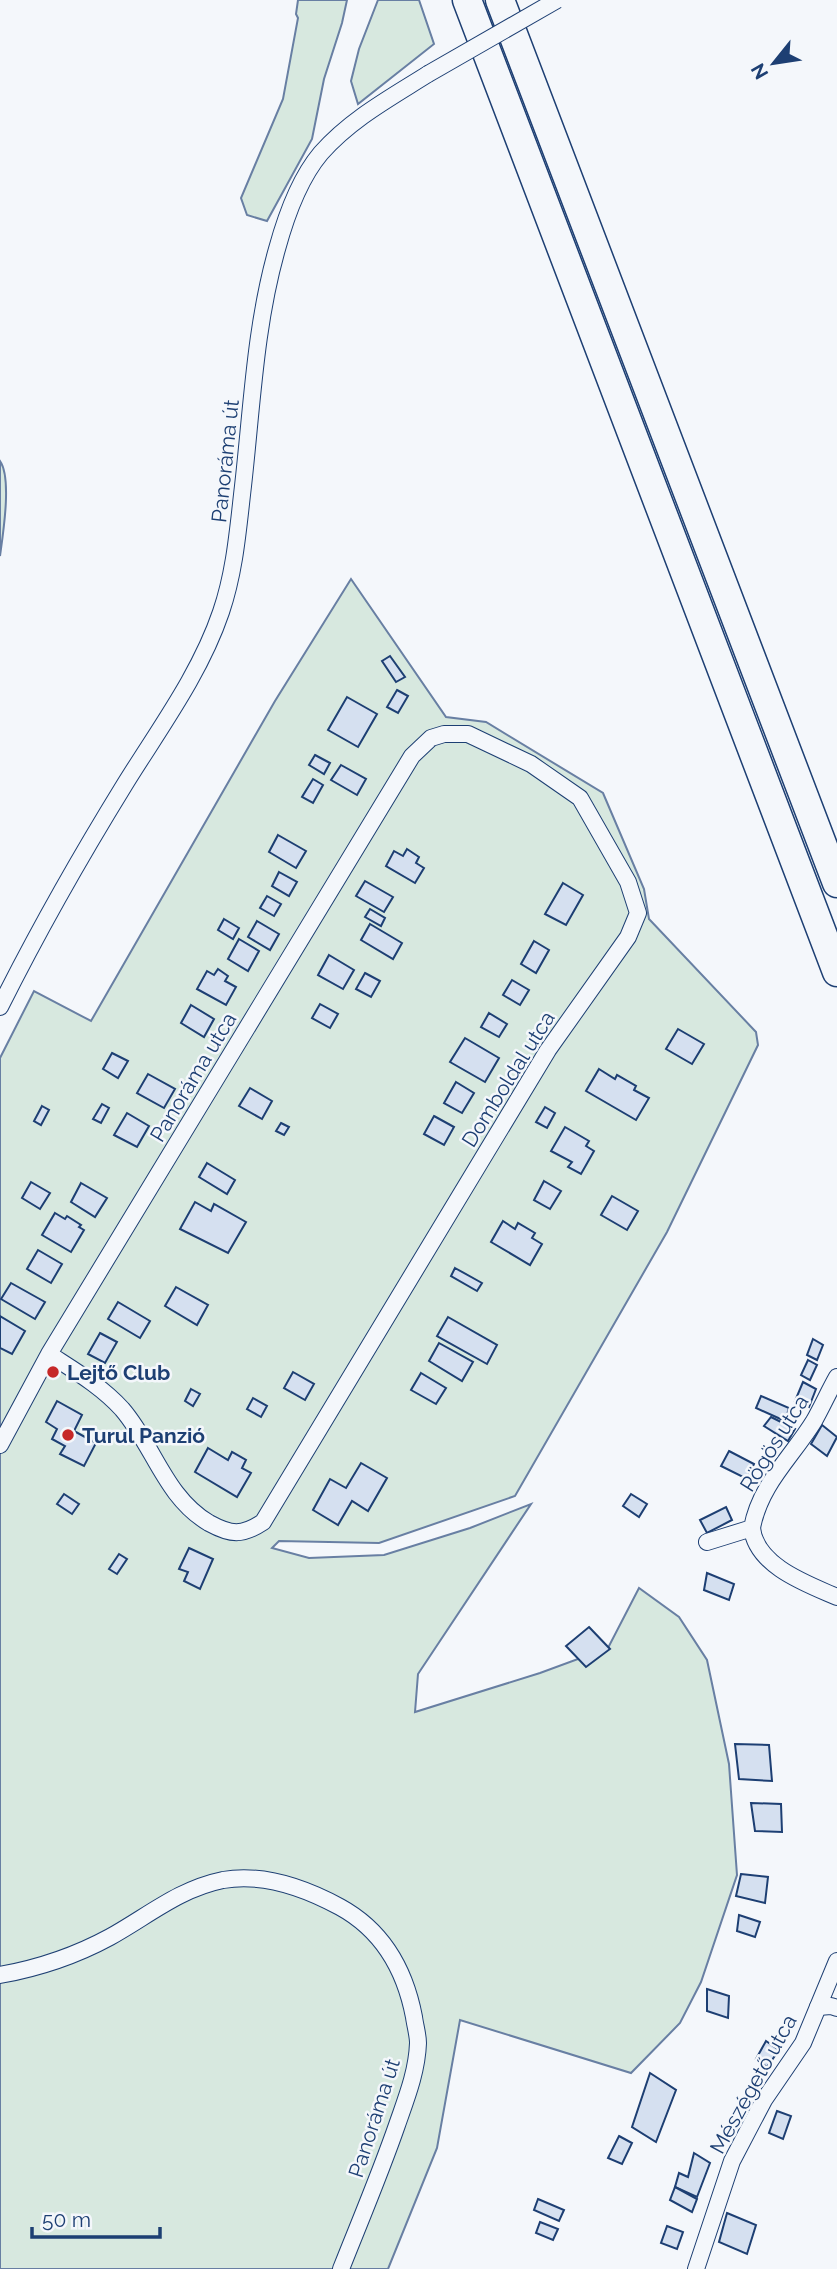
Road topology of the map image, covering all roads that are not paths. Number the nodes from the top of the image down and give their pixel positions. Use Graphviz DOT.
graph roads {
  1 [pos="467,0"];
  2 [pos="500,0"];
  3 [pos="557,0"];
  4 [pos="431,738"];
  5 [pos="837,883"];
  6 [pos="837,972"];
  7 [pos="0,1007"];
  8 [pos="49,1354"];
  9 [pos="837,1377"];
  10 [pos="0,1445"];
  11 [pos="752,1528"];
  12 [pos="707,1542"];
  13 [pos="837,1597"];
  14 [pos="837,1961"];
  15 [pos="0,1975"];
  16 [pos="818,2007"];
  17 [pos="837,2008"];
  18 [pos="341,2269"];
  19 [pos="696,2269"];
  1 -- 6 [label="highway"];
  2 -- 5 [label="highway"];
  3 -- 7 [label="street, Panoráma út, bridge"];
  4 -- 8 [label="street, Panoráma utca"];
  4 -- 8 [label="street, Domboldal utca"];
  8 -- 10 [label="street, Panoráma utca"];
  9 -- 11 [label="street, Rögös utca"];
  11 -- 12 [label="street"];
  11 -- 13 [label="street"];
  14 -- 16 [label="street, Mészégető utca"];
  15 -- 18 [label="street, Panoráma út"];
  16 -- 17 [label="street"];
  16 -- 19 [label="street, Mészégető utca"];
}
